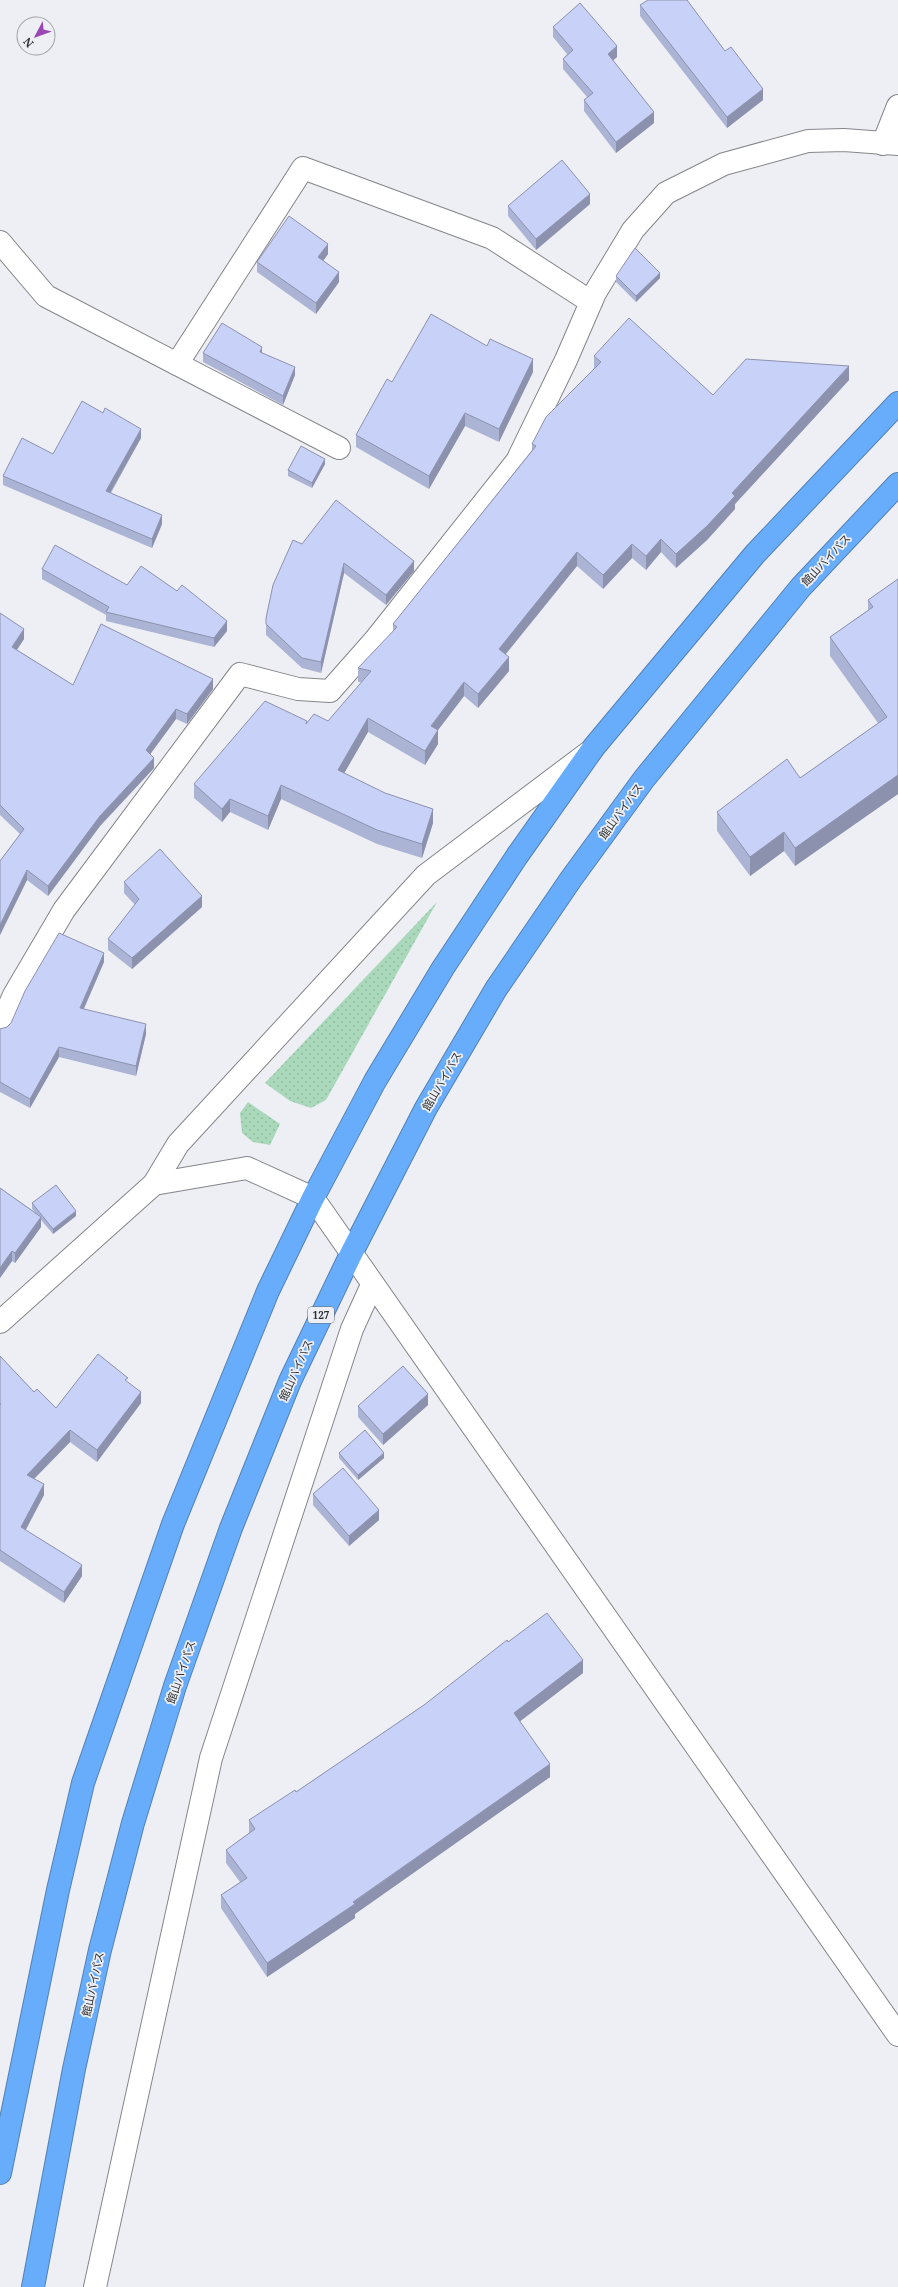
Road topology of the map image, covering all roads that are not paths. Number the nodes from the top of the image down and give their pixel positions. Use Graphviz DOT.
graph roads {
  1 [pos="898,106"];
  2 [pos="890,144"];
  3 [pos="0,242"];
  4 [pos="590,302"];
  5 [pos="177,364"];
  6 [pos="898,404"];
  7 [pos="339,448"];
  8 [pos="898,484"];
  9 [pos="594,748"];
  10 [pos="0,1027"];
  11 [pos="154,1184"];
  12 [pos="313,1198"];
  13 [pos="350,1254"];
  14 [pos="372,1285"];
  15 [pos="0,1322"];
  16 [pos="898,2035"];
  17 [pos="0,2173"];
  18 [pos="32,2287"];
  19 [pos="95,2287"];
  1 -- 2 [label="street"];
  2 -- 4 [label="street"];
  3 -- 5 [label="street"];
  4 -- 5 [label="street"];
  4 -- 10 [label="street"];
  5 -- 7 [label="street"];
  6 -- 9 [label="highway"];
  8 -- 13 [label="highway, 館山バイパス / 127"];
  9 -- 11 [label="street"];
  9 -- 12 [label="highway"];
  11 -- 12 [label="street"];
  11 -- 15 [label="street"];
  12 -- 13 [label="street"];
  12 -- 17 [label="highway"];
  13 -- 14 [label="street"];
  13 -- 18 [label="highway, 館山バイパス / 127"];
  14 -- 16 [label="street"];
  14 -- 19 [label="street"];
}
